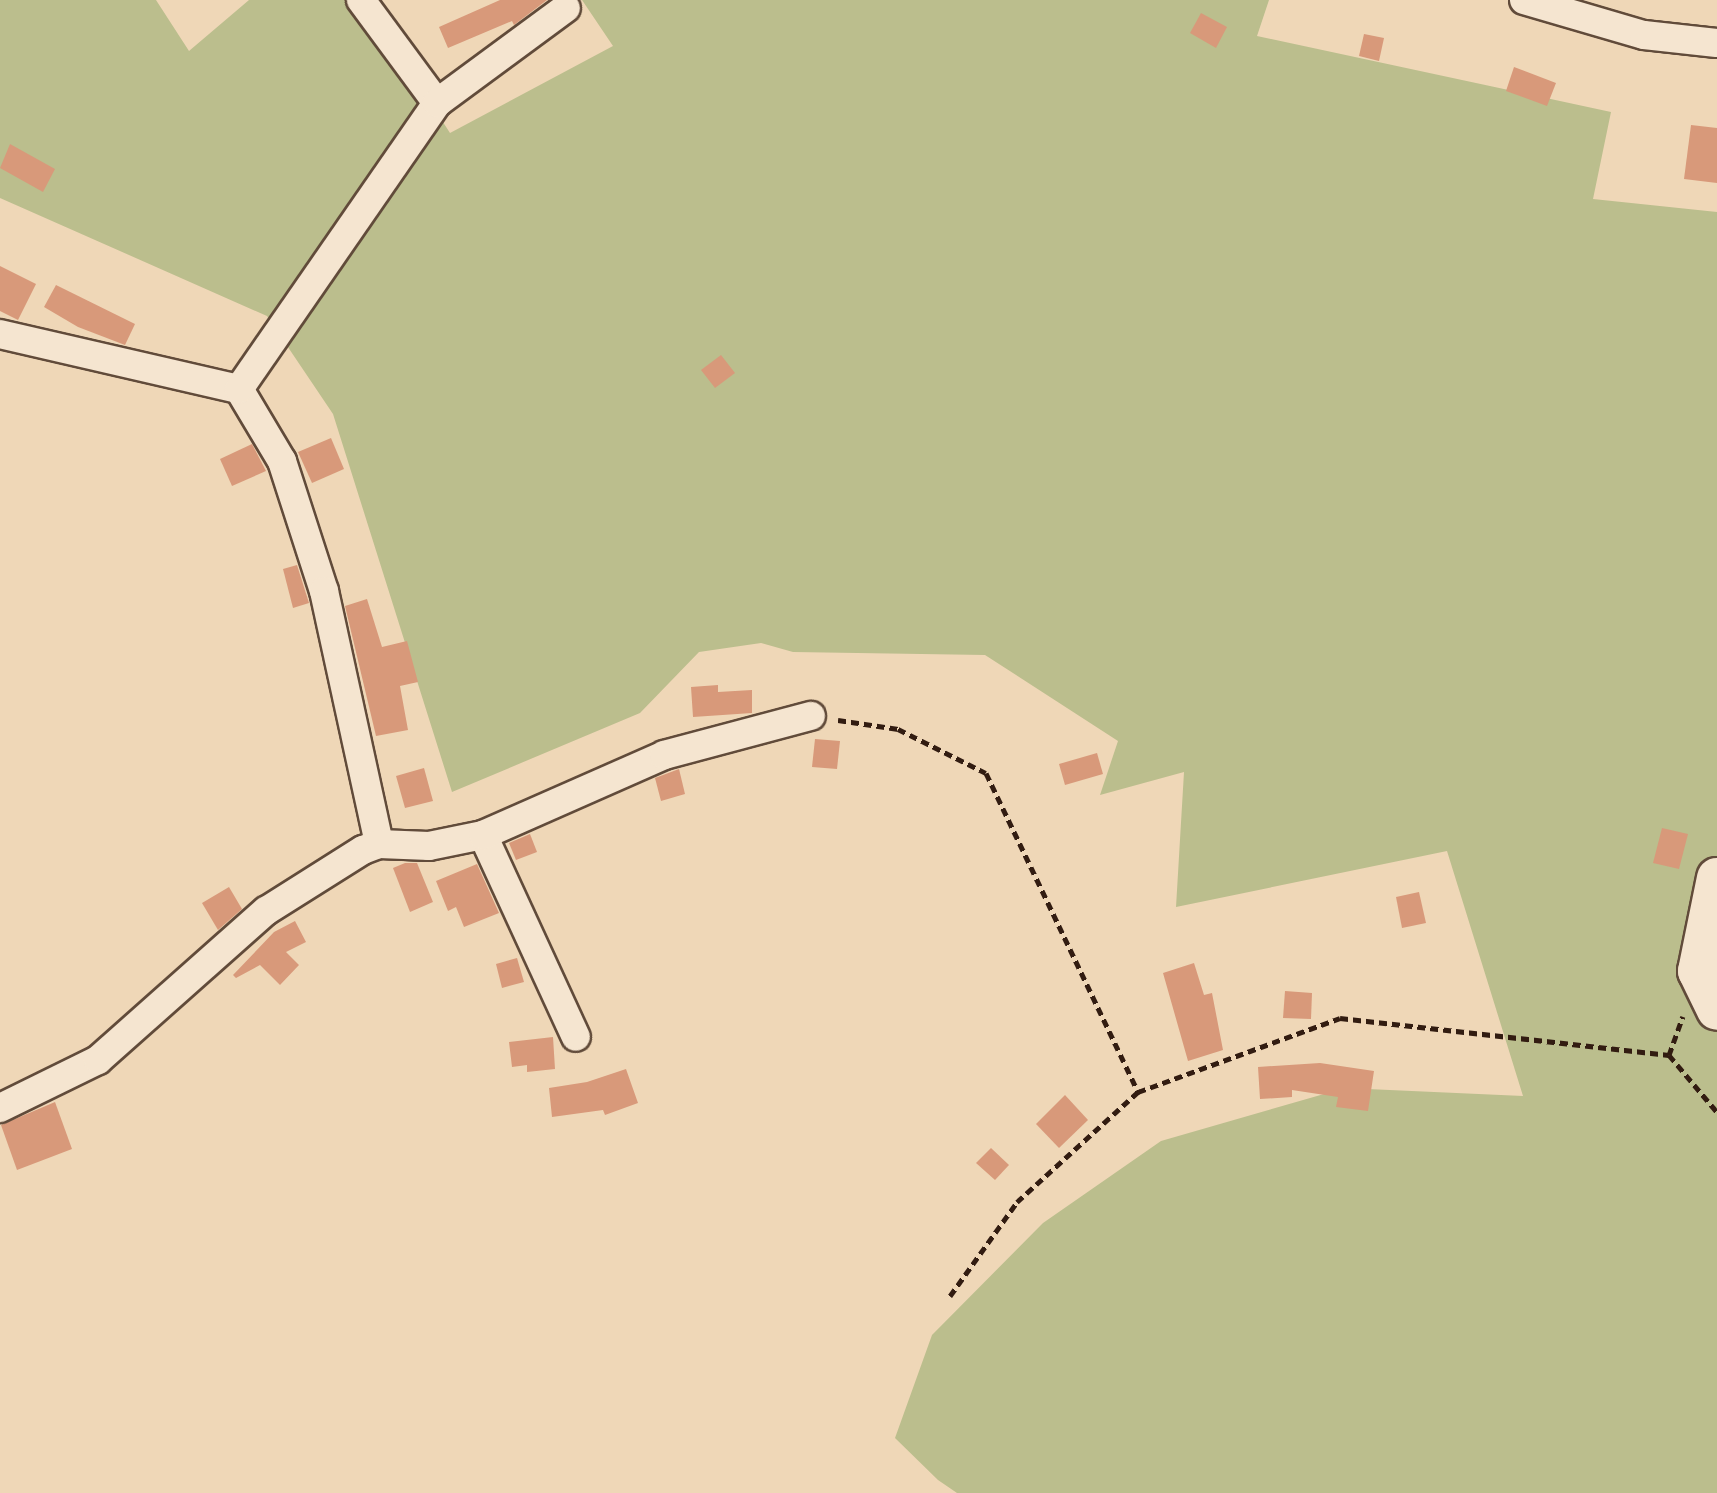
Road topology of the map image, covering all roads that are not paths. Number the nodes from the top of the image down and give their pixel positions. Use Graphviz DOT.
graph roads {
  1 [pos="360,0"];
  2 [pos="1524,0"];
  3 [pos="566,8"];
  4 [pos="1717,43"];
  5 [pos="438,103"];
  6 [pos="0,334"];
  7 [pos="238,389"];
  8 [pos="810,716"];
  9 [pos="482,835"];
  10 [pos="379,844"];
  11 [pos="1717,878"];
  12 [pos="1717,1010"];
  13 [pos="576,1037"];
  14 [pos="0,1108"];
  1 -- 5 [label="street"];
  2 -- 4 [label="street"];
  3 -- 5 [label="street"];
  5 -- 7 [label="street"];
  6 -- 7 [label="street"];
  7 -- 10 [label="street"];
  8 -- 9 [label="street"];
  9 -- 10 [label="street"];
  9 -- 13 [label="street"];
  10 -- 14 [label="street"];
  11 -- 12 [label="street"];
}
